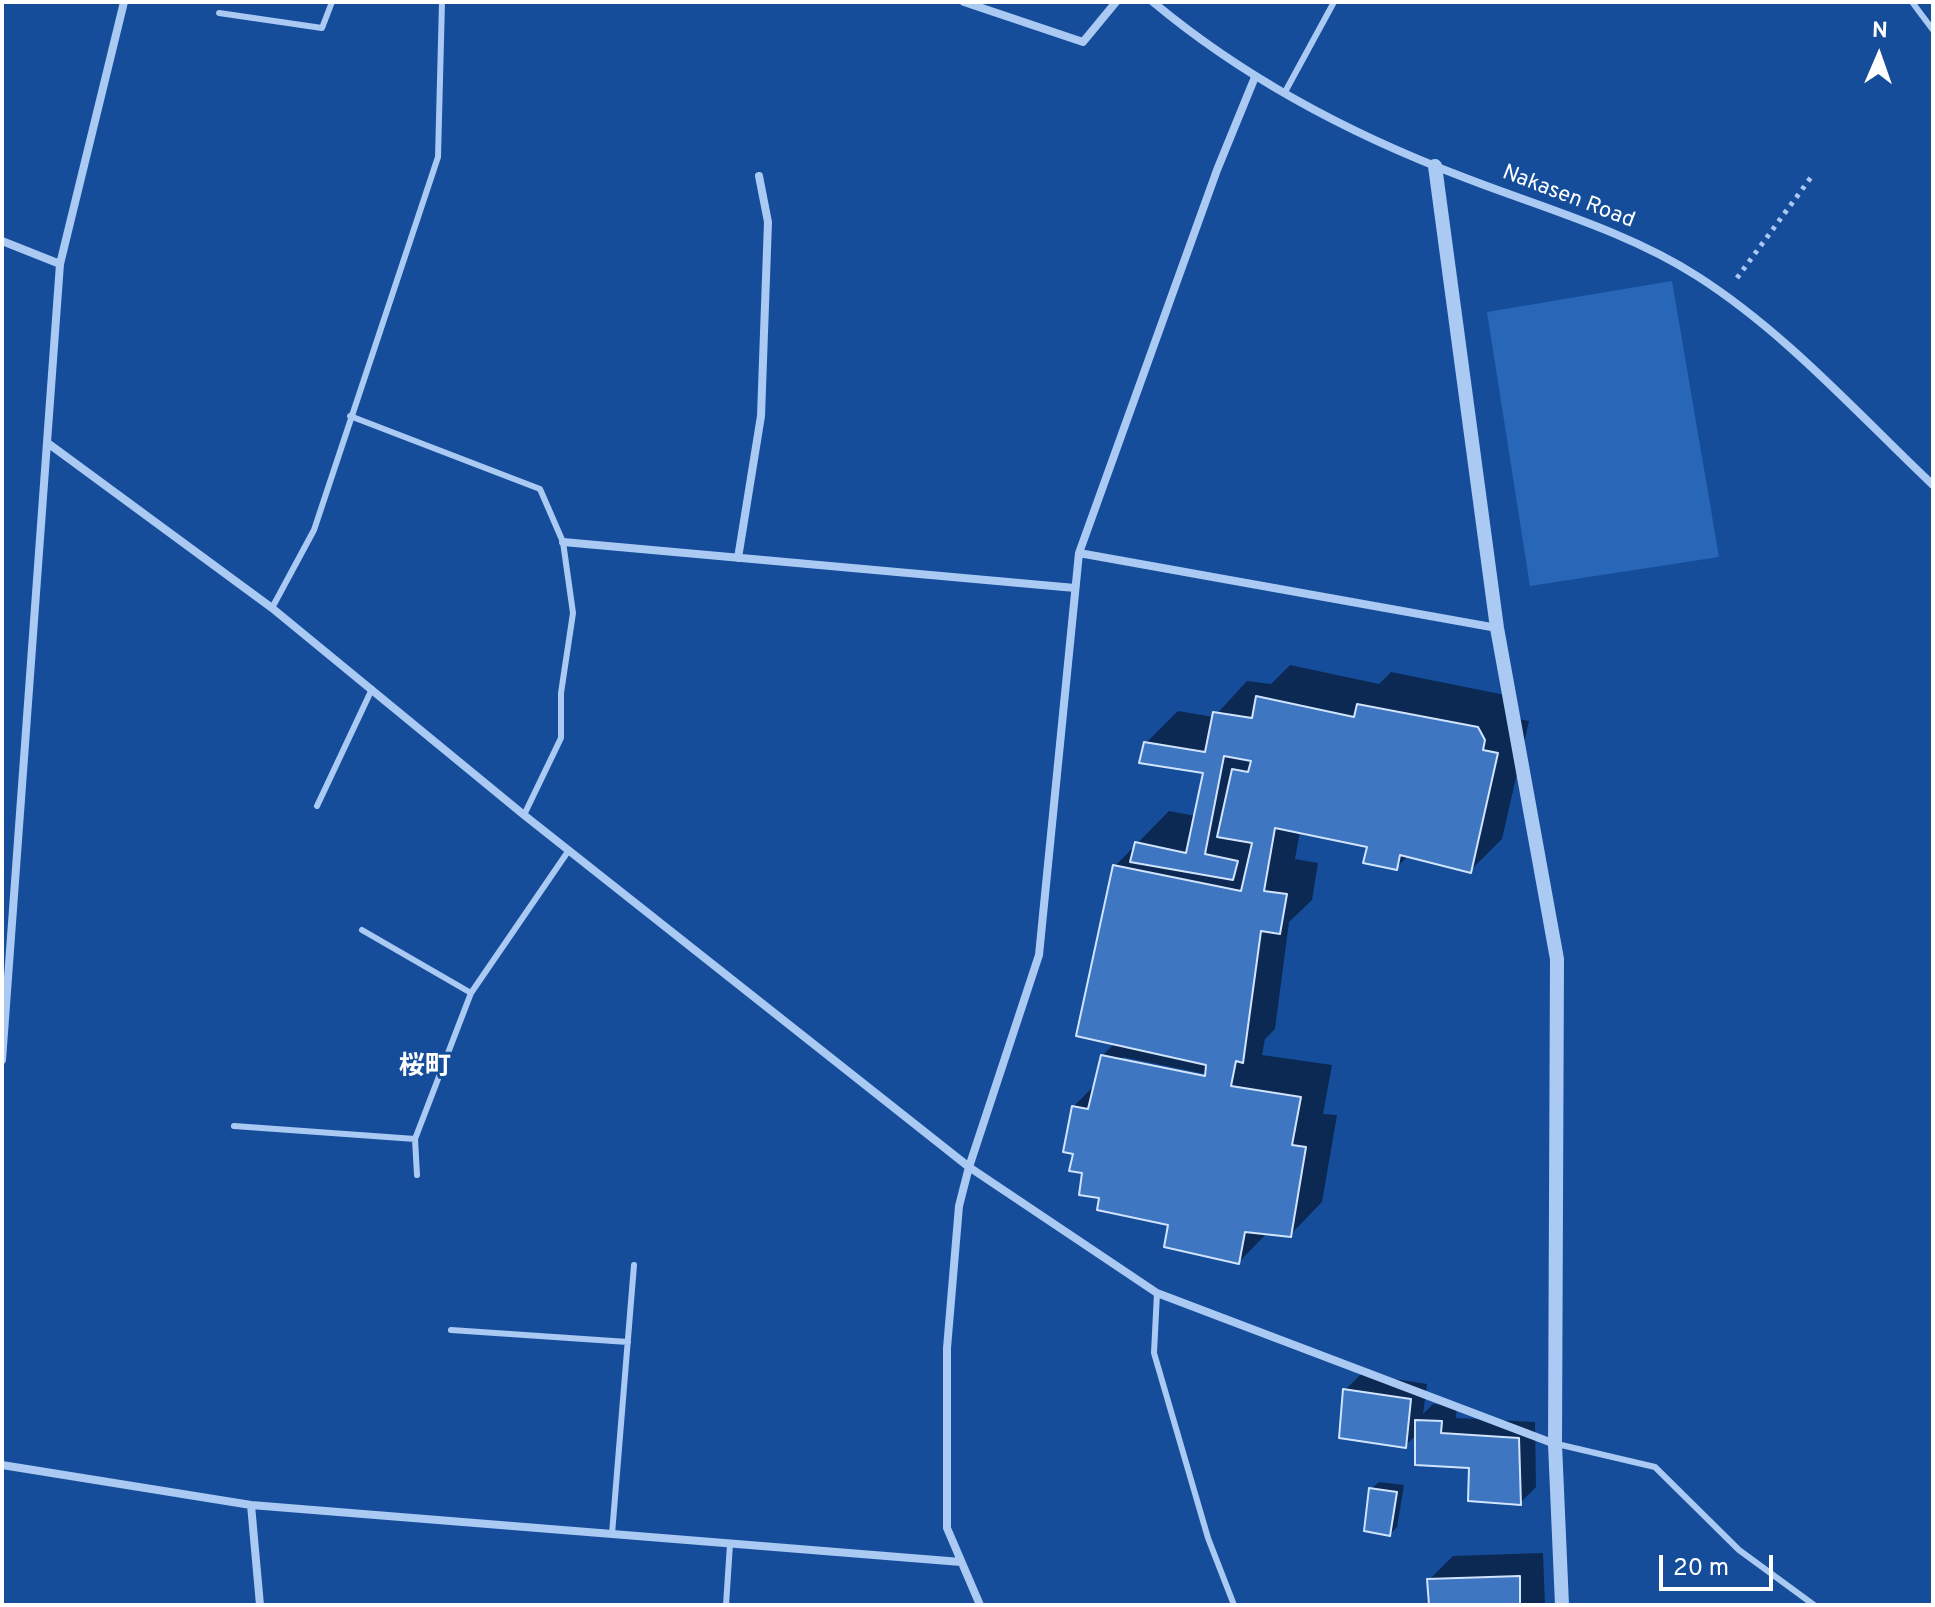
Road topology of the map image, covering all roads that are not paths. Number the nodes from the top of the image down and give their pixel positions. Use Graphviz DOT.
graph roads {
  1 [pos="124,2"];
  2 [pos="332,2"];
  3 [pos="442,2"];
  4 [pos="964,2"];
  5 [pos="1116,2"];
  6 [pos="1153,2"];
  7 [pos="1334,2"];
  8 [pos="1912,2"];
  9 [pos="219,13"];
  10 [pos="1933,30"];
  11 [pos="1255,77"];
  12 [pos="1285,92"];
  13 [pos="1435,166"];
  14 [pos="759,176"];
  15 [pos="2,241"];
  16 [pos="60,264"];
  17 [pos="350,416"];
  18 [pos="49,444"];
  19 [pos="1933,485"];
  20 [pos="563,542"];
  21 [pos="1079,553"];
  22 [pos="738,558"];
  23 [pos="1075,588"];
  24 [pos="272,608"];
  25 [pos="1497,628"];
  26 [pos="372,689"];
  27 [pos="317,806"];
  28 [pos="524,815"];
  29 [pos="569,850"];
  30 [pos="362,930"];
  31 [pos="5,966"];
  32 [pos="471,993"];
  33 [pos="2,1060"];
  34 [pos="234,1126"];
  35 [pos="415,1139"];
  36 [pos="969,1167"];
  37 [pos="417,1175"];
  38 [pos="634,1265"];
  39 [pos="1157,1293"];
  40 [pos="451,1330"];
  41 [pos="628,1342"];
  42 [pos="1555,1444"];
  43 [pos="2,1465"];
  44 [pos="251,1505"];
  45 [pos="612,1534"];
  46 [pos="730,1544"];
  47 [pos="961,1562"];
  48 [pos="260,1605"];
  49 [pos="726,1605"];
  50 [pos="980,1605"];
  51 [pos="1234,1605"];
  52 [pos="1562,1605"];
  53 [pos="1814,1605"];
  1 -- 16 [label="street"];
  2 -- 9 [label="lane"];
  3 -- 17 [label="lane"];
  4 -- 5 [label="street"];
  6 -- 11 [label="street, Nakasen Road"];
  7 -- 12 [label="lane"];
  8 -- 10 [label="lane"];
  11 -- 12 [label="street, Nakasen Road"];
  11 -- 21 [label="street"];
  12 -- 13 [label="street, Nakasen Road"];
  13 -- 19 [label="street, Nakasen Road"];
  13 -- 25 [label="street"];
  14 -- 22 [label="street"];
  15 -- 16 [label="street"];
  16 -- 18 [label="street"];
  17 -- 20 [label="lane"];
  17 -- 24 [label="lane"];
  18 -- 24 [label="street"];
  18 -- 31 [label="street"];
  20 -- 22 [label="street"];
  20 -- 28 [label="lane"];
  21 -- 23 [label="street"];
  21 -- 25 [label="street"];
  22 -- 23 [label="street"];
  23 -- 36 [label="street"];
  24 -- 26 [label="street"];
  25 -- 42 [label="street"];
  26 -- 27 [label="lane"];
  26 -- 28 [label="street"];
  28 -- 29 [label="street"];
  29 -- 32 [label="lane"];
  29 -- 36 [label="street"];
  30 -- 32 [label="lane"];
  31 -- 33 [label="street"];
  32 -- 35 [label="lane"];
  34 -- 35 [label="lane"];
  35 -- 37 [label="lane"];
  36 -- 39 [label="street"];
  36 -- 47 [label="street"];
  38 -- 41 [label="lane"];
  39 -- 42 [label="street"];
  39 -- 51 [label="lane"];
  40 -- 41 [label="lane"];
  41 -- 45 [label="lane"];
  42 -- 52 [label="street"];
  42 -- 53 [label="lane"];
  43 -- 44 [label="street"];
  44 -- 45 [label="street"];
  44 -- 48 [label="street"];
  45 -- 46 [label="street"];
  46 -- 47 [label="street"];
  46 -- 49 [label="lane"];
  47 -- 50 [label="street"];
}
